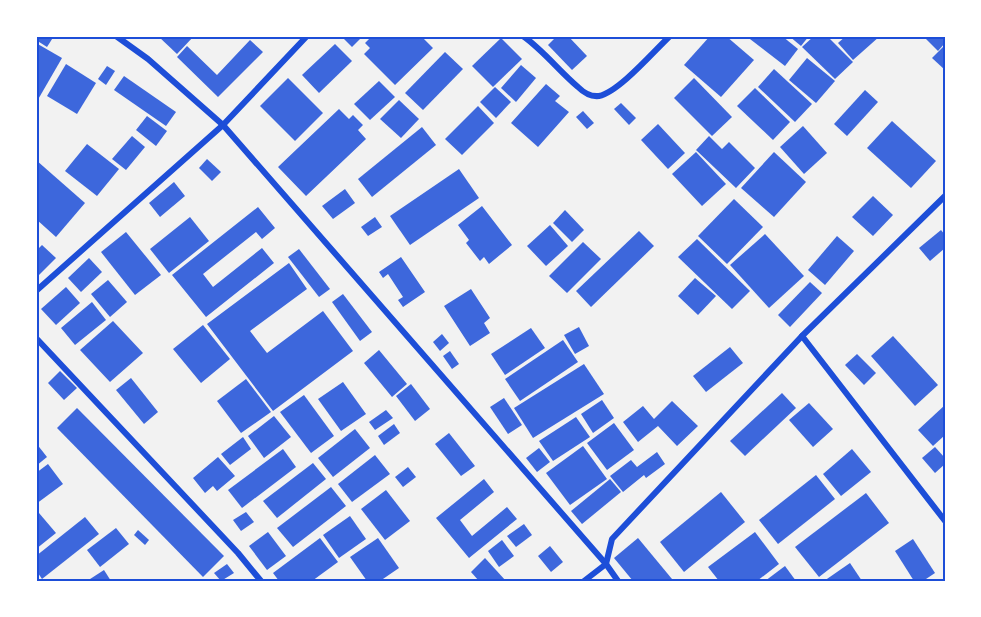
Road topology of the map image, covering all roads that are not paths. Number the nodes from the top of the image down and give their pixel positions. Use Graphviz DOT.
graph roads {
  1 [pos="116,36"];
  2 [pos="307,36"];
  3 [pos="523,36"];
  4 [pos="670,36"];
  5 [pos="223,125"];
  6 [pos="945,196"];
  7 [pos="36,291"];
  8 [pos="802,336"];
  9 [pos="36,338"];
  10 [pos="945,521"];
  11 [pos="606,564"];
  12 [pos="261,581"];
  13 [pos="585,581"];
  14 [pos="618,581"];
  1 -- 5 [label="street"];
  2 -- 5 [label="street"];
  3 -- 4 [label="street"];
  5 -- 7 [label="street"];
  5 -- 11 [label="street"];
  6 -- 8 [label="street"];
  8 -- 10 [label="street"];
  8 -- 11 [label="street"];
  9 -- 12 [label="street"];
  11 -- 13 [label="street"];
  11 -- 14 [label="street"];
}
